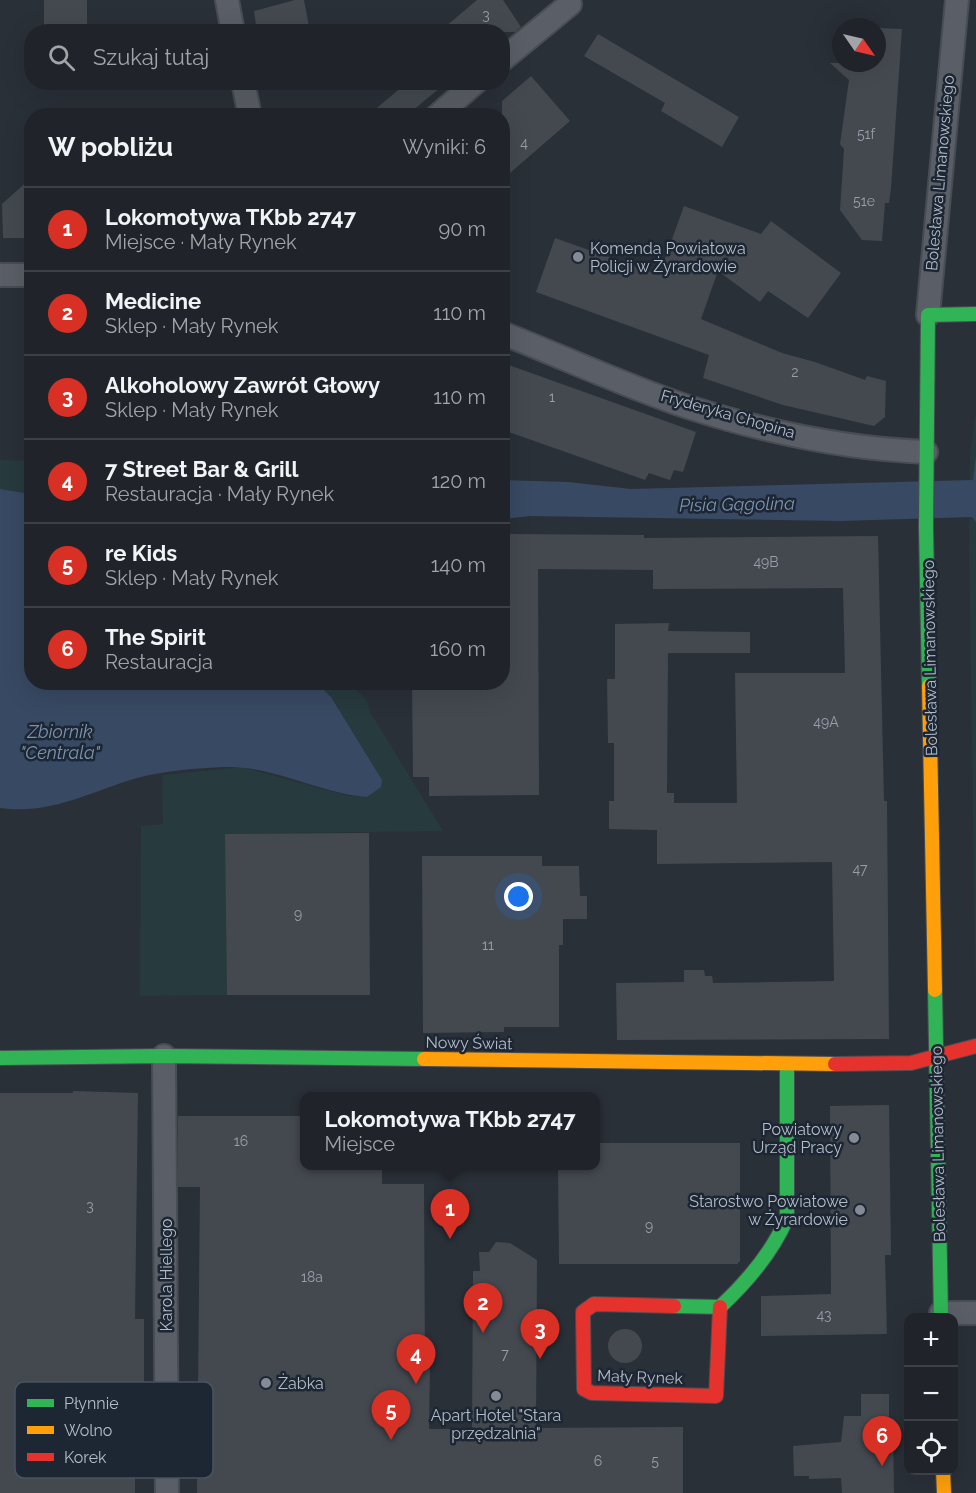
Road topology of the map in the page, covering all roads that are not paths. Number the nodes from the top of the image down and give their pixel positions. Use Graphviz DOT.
graph roads {
  1 [pos="227,0"];
  2 [pos="957,0"];
  3 [pos="570,4"];
  4 [pos="232,24"];
  5 [pos="510,53"];
  6 [pos="245,90"];
  7 [pos="467,90"];
  8 [pos="248,108"];
  9 [pos="446,108"];
  10 [pos="0,275"];
  11 [pos="24,275"];
  12 [pos="976,314"];
  13 [pos="928,315"];
  14 [pos="510,336"];
  15 [pos="927,460"];
  16 [pos="976,1046"];
  17 [pos="164,1056"];
  18 [pos="936,1057"];
  19 [pos="0,1058"];
  20 [pos="787,1064"];
  21 [pos="720,1307"];
  22 [pos="941,1313"];
  23 [pos="976,1313"];
  24 [pos="958,1314"];
  25 [pos="166,1382"];
  26 [pos="944,1475"];
  27 [pos="167,1478"];
  28 [pos="167,1493"];
  29 [pos="944,1493"];
  1 -- 4 [label="street"];
  2 -- 13 [label="street, Bolesława Limanowskiego"];
  3 -- 5 [label="street"];
  6 -- 8 [label="street"];
  7 -- 9 [label="street"];
  10 -- 11 [label="street"];
  12 -- 13 [label="street"];
  13 -- 15 [label="street, Bolesława Limanowskiego"];
  14 -- 15 [label="street, Fryderyka Chopina"];
  15 -- 18 [label="street, Bolesława Limanowskiego"];
  16 -- 18 [label="street, Nowy Świat"];
  17 -- 19 [label="street, Nowy Świat"];
  17 -- 20 [label="street, Nowy Świat"];
  17 -- 25 [label="street, Karola Hiellego"];
  18 -- 20 [label="street, Nowy Świat"];
  18 -- 22 [label="street, Bolesława Limanowskiego"];
  20 -- 21 [label="street"];
  21 -- 21 [label="street, Mały Rynek"];
  23 -- 24 [label="street"];
  26 -- 29 [label="street"];
  27 -- 28 [label="street, Karola Hiellego"];
}
